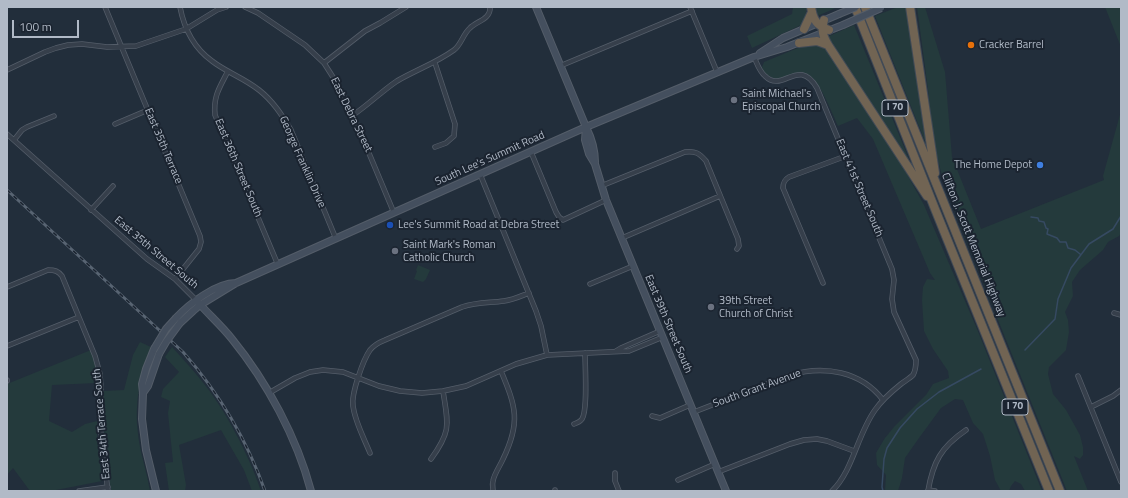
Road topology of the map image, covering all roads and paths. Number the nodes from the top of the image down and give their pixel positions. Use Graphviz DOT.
graph roads {
  1 [pos="105,7"];
  2 [pos="180,7"];
  3 [pos="226,7"];
  4 [pos="245,7"];
  5 [pos="406,7"];
  6 [pos="856,7"];
  7 [pos="865,7"];
  8 [pos="882,7"];
  9 [pos="490,8"];
  10 [pos="538,8"];
  11 [pos="691,9"];
  12 [pos="812,9"];
  13 [pos="911,9"];
  14 [pos="823,27"];
  15 [pos="186,29"];
  16 [pos="804,29"];
  17 [pos="799,43"];
  18 [pos="828,45"];
  19 [pos="122,47"];
  20 [pos="754,57"];
  21 [pos="324,63"];
  22 [pos="435,63"];
  23 [pos="560,66"];
  24 [pos="7,70"];
  25 [pos="228,71"];
  26 [pos="717,72"];
  27 [pos="148,110"];
  28 [pos="353,115"];
  29 [pos="54,116"];
  30 [pos="115,124"];
  31 [pos="586,127"];
  32 [pos="7,134"];
  33 [pos="14,140"];
  34 [pos="435,147"];
  35 [pos="531,152"];
  36 [pos="846,156"];
  37 [pos="480,174"];
  38 [pos="936,183"];
  39 [pos="113,186"];
  40 [pos="601,186"];
  41 [pos="720,196"];
  42 [pos="606,200"];
  43 [pos="935,209"];
  44 [pos="91,210"];
  45 [pos="394,213"];
  46 [pos="622,238"];
  47 [pos="336,239"];
  48 [pos="737,249"];
  49 [pos="278,265"];
  50 [pos="633,266"];
  51 [pos="176,279"];
  52 [pos="823,283"];
  53 [pos="590,284"];
  54 [pos="7,287"];
  55 [pos="529,293"];
  56 [pos="198,303"];
  57 [pos="1114,313"];
  58 [pos="1121,315"];
  59 [pos="79,316"];
  60 [pos="178,320"];
  61 [pos="662,334"];
  62 [pos="7,346"];
  63 [pos="585,353"];
  64 [pos="547,355"];
  65 [pos="501,371"];
  66 [pos="1078,376"];
  67 [pos="358,378"];
  68 [pos="1121,390"];
  69 [pos="443,391"];
  70 [pos="269,393"];
  71 [pos="144,394"];
  72 [pos="883,400"];
  73 [pos="690,405"];
  74 [pos="1090,407"];
  75 [pos="694,412"];
  76 [pos="652,416"];
  77 [pos="574,424"];
  78 [pos="966,430"];
  79 [pos="854,451"];
  80 [pos="370,453"];
  81 [pos="432,460"];
  82 [pos="715,464"];
  83 [pos="718,472"];
  84 [pos="615,473"];
  85 [pos="678,480"];
  86 [pos="1121,482"];
  87 [pos="108,489"];
  88 [pos="928,490"];
  89 [pos="79,491"];
  90 [pos="156,491"];
  91 [pos="311,491"];
  92 [pos="493,491"];
  93 [pos="619,491"];
  94 [pos="726,491"];
  95 [pos="832,491"];
  96 [pos="935,491"];
  97 [pos="1049,491"];
  98 [pos="1060,491"];
  1 -- 19 [label="street, East 35th Terrace"];
  2 -- 15 [label="street, George Franklin Drive"];
  3 -- 15 [label="street"];
  4 -- 21 [label="street, East Debra Street"];
  5 -- 21 [label="street"];
  6 -- 14 [label="main road, South Lee's Summit Road, bridge"];
  6 -- 43 [label="highway, Clifton J. Scott Memorial Highway / I 70"];
  7 -- 38 [label="highway, Clifton J. Scott Memorial Highway / I 70"];
  8 -- 14 [label="main road, South Lee's Summit Road, bridge"];
  9 -- 22 [label="street"];
  10 -- 23 [label="main road, East 39th Street South"];
  11 -- 23 [label="street"];
  11 -- 26 [label="street"];
  12 -- 14 [label="highway"];
  12 -- 16 [label="highway"];
  13 -- 38 [label="highway"];
  14 -- 16 [label="main road, South Lee's Summit Road"];
  14 -- 17 [label="main road, South Lee's Summit Road"];
  14 -- 18 [label="highway"];
  15 -- 19 [label="street"];
  15 -- 25 [label="street, George Franklin Drive"];
  16 -- 20 [label="main road, South Lee's Summit Road"];
  17 -- 18 [label="highway"];
  17 -- 20 [label="main road, South Lee's Summit Road"];
  18 -- 43 [label="highway"];
  19 -- 24 [label="street"];
  19 -- 27 [label="street, East 35th Terrace"];
  20 -- 26 [label="main road, South Lee's Summit Road"];
  20 -- 36 [label="street, East 41st Street South"];
  21 -- 28 [label="street, East Debra Street"];
  22 -- 28 [label="street"];
  22 -- 34 [label="street"];
  23 -- 31 [label="main road, East 39th Street South"];
  25 -- 47 [label="street, George Franklin Drive"];
  25 -- 49 [label="street, East 36th Street South"];
  26 -- 31 [label="main road, South Lee's Summit Road"];
  27 -- 30 [label="street"];
  27 -- 51 [label="street, East 35th Terrace"];
  28 -- 45 [label="street, East Debra Street"];
  29 -- 33 [label="street"];
  31 -- 35 [label="main road, South Lee's Summit Road"];
  31 -- 40 [label="main road, East 39th Street South"];
  32 -- 33 [label="street, East 35th Street South"];
  33 -- 44 [label="street, East 35th Street South"];
  35 -- 37 [label="main road, South Lee's Summit Road"];
  35 -- 42 [label="street"];
  36 -- 52 [label="street"];
  36 -- 72 [label="street, East 41st Street South"];
  37 -- 45 [label="main road, South Lee's Summit Road"];
  37 -- 55 [label="street"];
  38 -- 98 [label="highway, Clifton J. Scott Memorial Highway / I 70"];
  39 -- 44 [label="street"];
  40 -- 41 [label="street"];
  40 -- 42 [label="main road, East 39th Street South"];
  41 -- 46 [label="street"];
  41 -- 48 [label="street"];
  42 -- 46 [label="main road, East 39th Street South"];
  43 -- 97 [label="highway, Clifton J. Scott Memorial Highway / I 70"];
  44 -- 51 [label="street, East 35th Street South"];
  45 -- 47 [label="main road, South Lee's Summit Road"];
  46 -- 50 [label="main road, East 39th Street South"];
  47 -- 49 [label="main road, South Lee's Summit Road"];
  49 -- 56 [label="main road, South Lee's Summit Road"];
  50 -- 53 [label="street"];
  50 -- 61 [label="main road, East 39th Street South"];
  51 -- 56 [label="street, East 35th Street South"];
  54 -- 59 [label="street, East 34th Terrace South"];
  55 -- 64 [label="street"];
  55 -- 67 [label="street"];
  56 -- 60 [label="main road, South Lee's Summit Road"];
  56 -- 70 [label="main road, East 35th Street South"];
  57 -- 58 [label="street"];
  59 -- 62 [label="street"];
  59 -- 87 [label="street, East 34th Terrace South"];
  60 -- 71 [label="main road, South Lee's Summit Road, bridge"];
  60 -- 71 [label="main road, South Lee's Summit Road, bridge"];
  61 -- 63 [label="street"];
  61 -- 73 [label="main road, East 39th Street South"];
  63 -- 64 [label="street"];
  63 -- 77 [label="street"];
  64 -- 65 [label="street"];
  65 -- 69 [label="street"];
  65 -- 92 [label="street"];
  66 -- 74 [label="street"];
  67 -- 69 [label="street"];
  67 -- 70 [label="street"];
  67 -- 80 [label="street"];
  68 -- 74 [label="street"];
  69 -- 81 [label="street"];
  70 -- 91 [label="main road, East 35th Street South"];
  71 -- 90 [label="main road, South Lee's Summit Road"];
  72 -- 75 [label="street, South Grant Avenue"];
  72 -- 79 [label="street"];
  73 -- 75 [label="main road, East 39th Street South"];
  73 -- 76 [label="street"];
  74 -- 86 [label="street"];
  75 -- 82 [label="main road, East 39th Street South"];
  78 -- 88 [label="street"];
  79 -- 83 [label="street"];
  79 -- 95 [label="street"];
  82 -- 83 [label="main road, East 39th Street South"];
  82 -- 85 [label="street"];
  83 -- 94 [label="main road, East 39th Street South"];
  84 -- 93 [label="street"];
  87 -- 89 [label="street"];
  88 -- 96 [label="street"];
}
